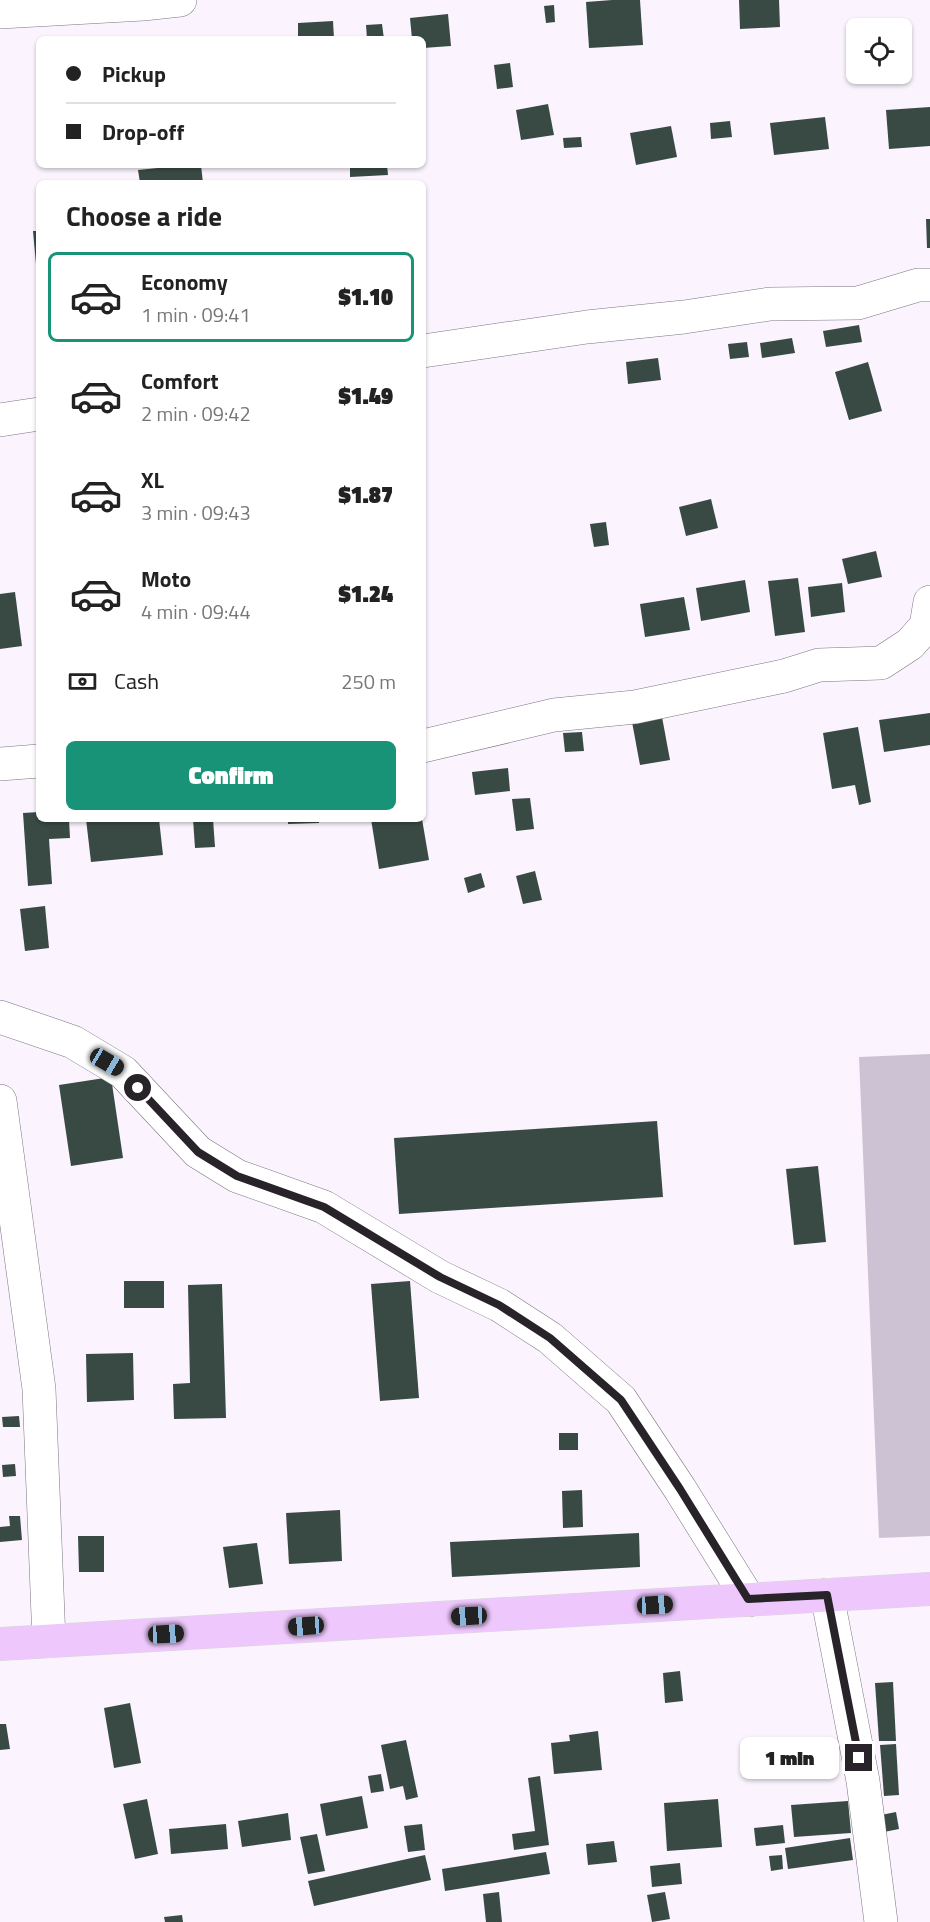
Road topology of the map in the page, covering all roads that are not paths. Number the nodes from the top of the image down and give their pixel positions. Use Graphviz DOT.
graph roads {
  1 [pos="180,0"];
  2 [pos="0,12"];
  3 [pos="930,285"];
  4 [pos="426,351"];
  5 [pos="36,414"];
  6 [pos="0,420"];
  7 [pos="930,602"];
  8 [pos="426,745"];
  9 [pos="36,761"];
  10 [pos="0,764"];
  11 [pos="0,1017"];
  12 [pos="0,1101"];
  13 [pos="930,1589"];
  14 [pos="827,1595"];
  15 [pos="748,1599"];
  16 [pos="49,1641"];
  17 [pos="0,1644"];
  18 [pos="881,1922"];
  1 -- 2 [label="street"];
  3 -- 4 [label="street"];
  5 -- 6 [label="street"];
  7 -- 8 [label="street"];
  9 -- 10 [label="street"];
  11 -- 15 [label="street"];
  12 -- 16 [label="street"];
  13 -- 14 [label="main road"];
  14 -- 15 [label="main road"];
  14 -- 18 [label="street"];
  15 -- 16 [label="main road"];
  16 -- 17 [label="main road"];
}
